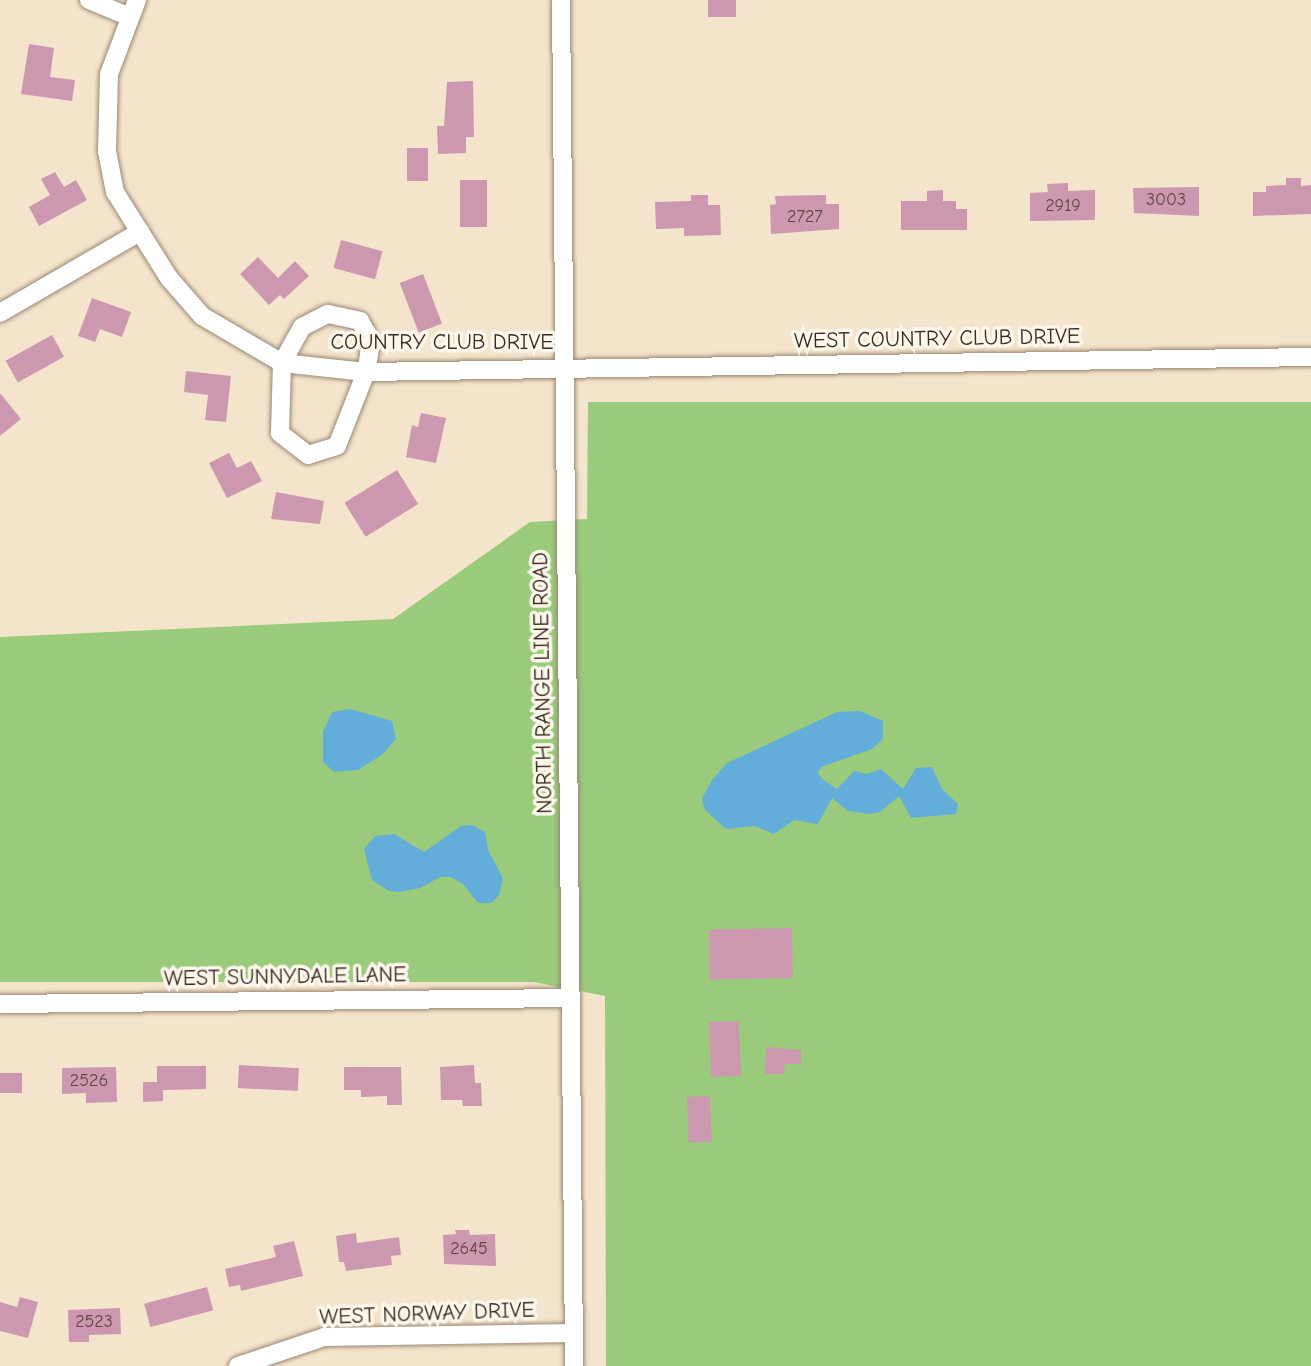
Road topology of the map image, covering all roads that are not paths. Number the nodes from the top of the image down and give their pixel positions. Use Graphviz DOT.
graph roads {
  1 [pos="89,0"];
  2 [pos="561,0"];
  3 [pos="134,8"];
  4 [pos="140,232"];
  5 [pos="0,313"];
  6 [pos="1311,357"];
  7 [pos="282,363"];
  8 [pos="564,368"];
  9 [pos="366,372"];
  10 [pos="570,998"];
  11 [pos="0,1004"];
  12 [pos="574,1333"];
  13 [pos="238,1366"];
  14 [pos="574,1366"];
  1 -- 3 [label="street"];
  2 -- 8 [label="street, NORTH RANGE LINE ROAD"];
  3 -- 4 [label="street, COUNTRY CLUB DRIVE"];
  4 -- 5 [label="street"];
  4 -- 7 [label="street, COUNTRY CLUB DRIVE"];
  6 -- 8 [label="street, WEST COUNTRY CLUB DRIVE"];
  7 -- 9 [label="street, COUNTRY CLUB DRIVE"];
  7 -- 9 [label="street"];
  7 -- 9 [label="street"];
  8 -- 9 [label="street, COUNTRY CLUB DRIVE"];
  8 -- 10 [label="street, NORTH RANGE LINE ROAD"];
  10 -- 11 [label="street, WEST SUNNYDALE LANE"];
  10 -- 12 [label="street, NORTH RANGE LINE ROAD"];
  12 -- 13 [label="street, WEST NORWAY DRIVE"];
  12 -- 14 [label="street, NORTH RANGE LINE ROAD"];
}
